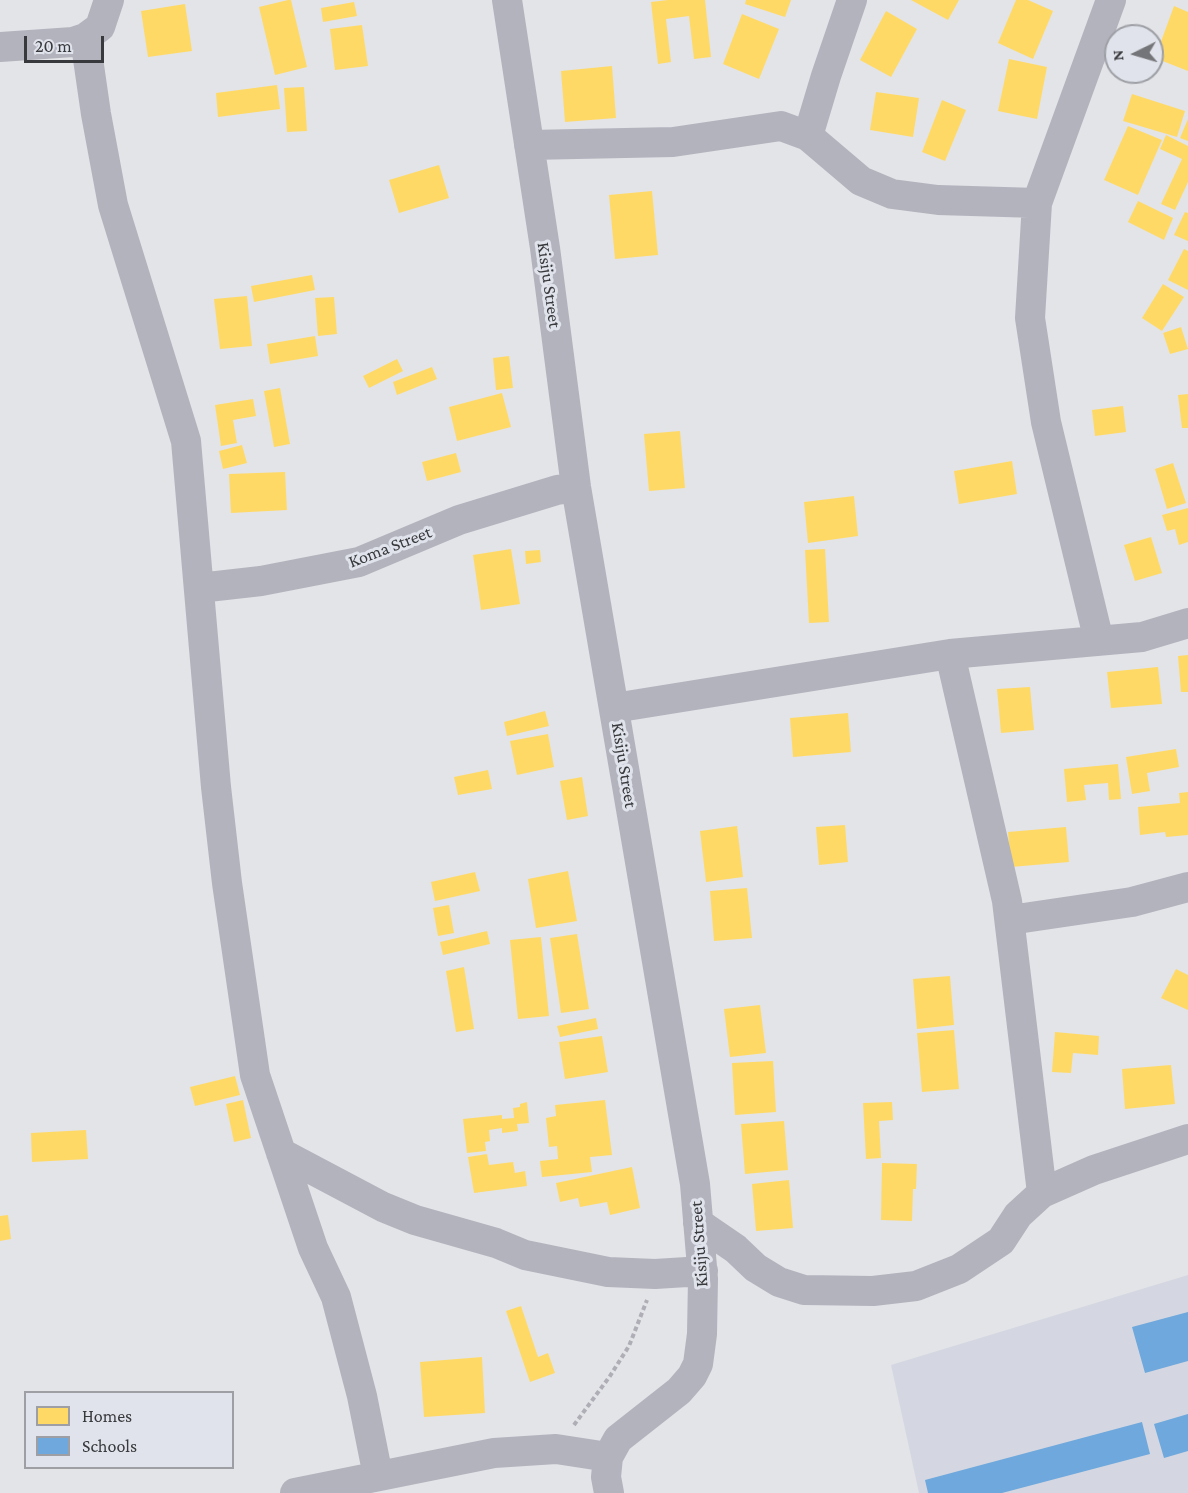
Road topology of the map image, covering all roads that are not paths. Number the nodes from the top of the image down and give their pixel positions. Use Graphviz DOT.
graph roads {
  1 [pos="109,0"];
  2 [pos="507,0"];
  3 [pos="852,0"];
  4 [pos="1111,0"];
  5 [pos="85,38"];
  6 [pos="0,47"];
  7 [pos="808,136"];
  8 [pos="529,145"];
  9 [pos="1037,203"];
  10 [pos="576,487"];
  11 [pos="199,588"];
  12 [pos="1188,623"];
  13 [pos="1099,641"];
  14 [pos="950,654"];
  15 [pos="614,708"];
  16 [pos="1188,887"];
  17 [pos="1010,920"];
  18 [pos="1188,1139"];
  19 [pos="281,1153"];
  20 [pos="1042,1193"];
  21 [pos="698,1223"];
  22 [pos="703,1271"];
  23 [pos="608,1457"];
  24 [pos="378,1476"];
  25 [pos="295,1493"];
  26 [pos="609,1493"];
  1 -- 5 [label="street"];
  2 -- 8 [label="street, Kisiju Street"];
  3 -- 7 [label="street"];
  4 -- 9 [label="street"];
  5 -- 6 [label="street"];
  5 -- 11 [label="street"];
  7 -- 8 [label="street"];
  7 -- 9 [label="street"];
  8 -- 10 [label="street, Kisiju Street"];
  9 -- 13 [label="street"];
  10 -- 11 [label="street, Koma Street"];
  10 -- 15 [label="street, Kisiju Street"];
  11 -- 19 [label="street"];
  12 -- 13 [label="street"];
  13 -- 14 [label="street"];
  14 -- 15 [label="street"];
  14 -- 17 [label="street"];
  15 -- 21 [label="street, Kisiju Street"];
  16 -- 17 [label="street"];
  17 -- 20 [label="street"];
  18 -- 20 [label="street"];
  19 -- 22 [label="street"];
  19 -- 24 [label="street"];
  20 -- 21 [label="street"];
  21 -- 22 [label="street, Kisiju Street"];
  22 -- 23 [label="street, Kisiju Street"];
  23 -- 24 [label="street"];
  23 -- 26 [label="street"];
  24 -- 25 [label="street"];
}
